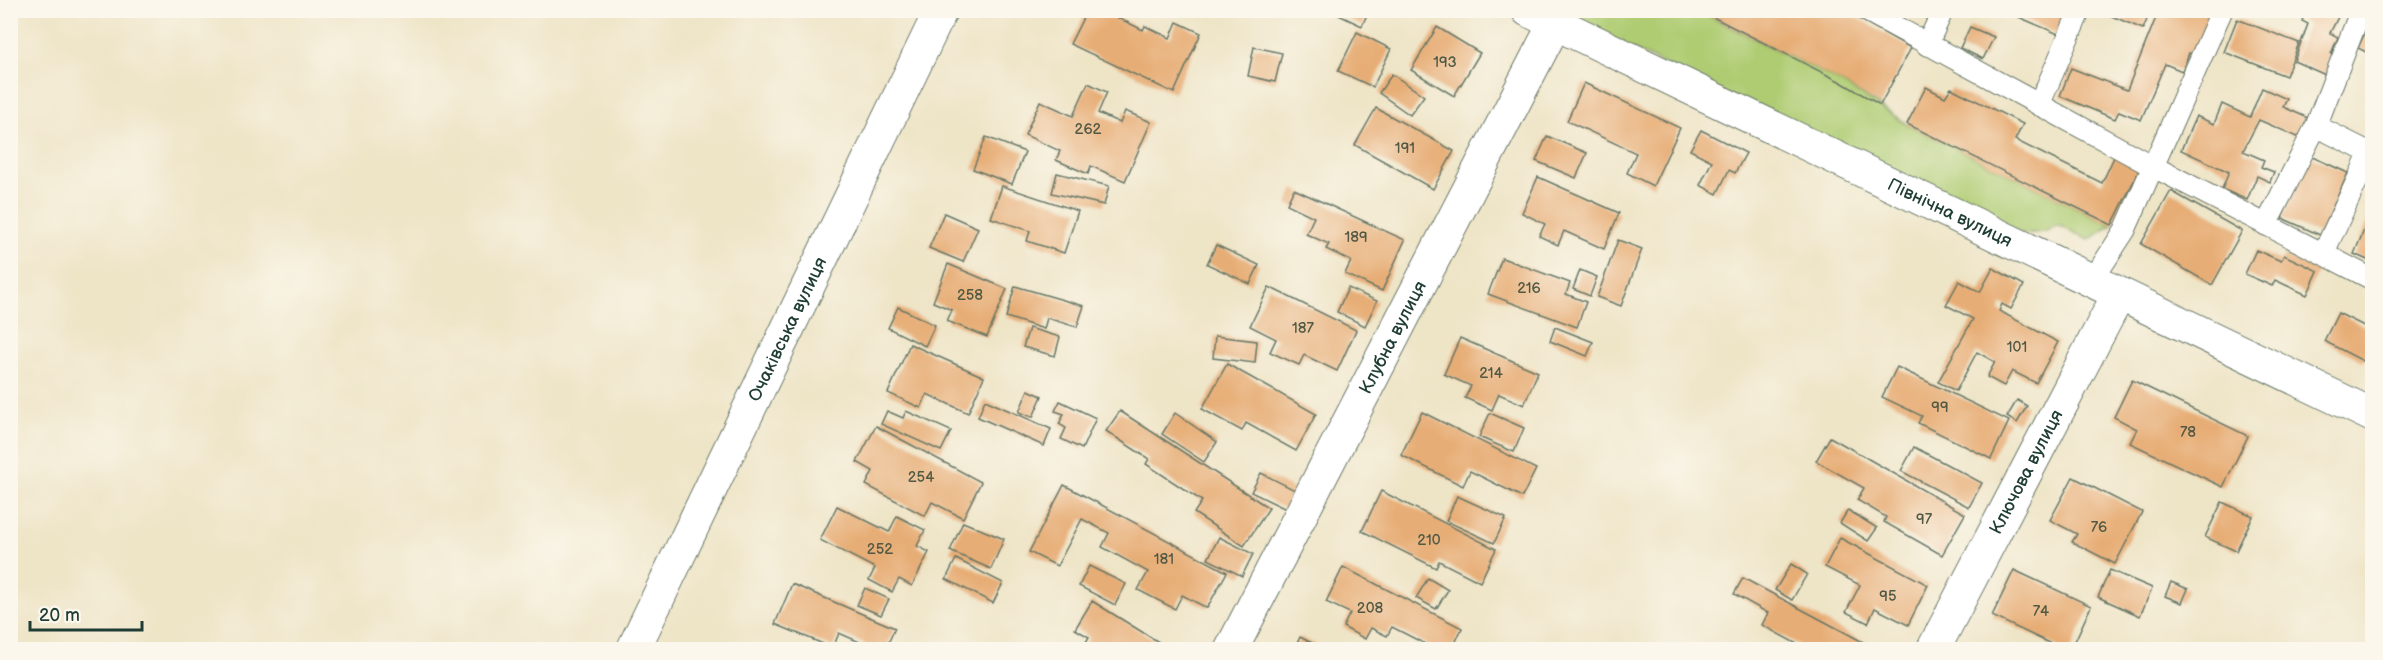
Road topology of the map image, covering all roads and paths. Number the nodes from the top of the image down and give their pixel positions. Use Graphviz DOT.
graph roads {
  1 [pos="941,10"];
  2 [pos="1865,10"];
  3 [pos="1943,10"];
  4 [pos="2080,10"];
  5 [pos="2222,10"];
  6 [pos="2361,10"];
  7 [pos="1542,17"];
  8 [pos="1927,45"];
  9 [pos="2039,105"];
  10 [pos="2316,126"];
  11 [pos="2371,152"];
  12 [pos="2154,167"];
  13 [pos="2266,225"];
  14 [pos="2323,254"];
  15 [pos="2373,279"];
  16 [pos="2106,288"];
  17 [pos="2373,415"];
  18 [pos="633,650"];
  19 [pos="1231,650"];
  20 [pos="1933,650"];
  1 -- 18 [label="street, Очаківська вулиця"];
  2 -- 8 [label="lane"];
  3 -- 8 [label="lane"];
  4 -- 9 [label="lane"];
  5 -- 12 [label="lane"];
  6 -- 10 [label="lane"];
  7 -- 16 [label="street, Північна вулиця"];
  7 -- 19 [label="street, Клубна вулиця"];
  8 -- 9 [label="lane"];
  9 -- 12 [label="lane"];
  10 -- 11 [label="lane"];
  10 -- 13 [label="lane"];
  11 -- 14 [label="lane"];
  12 -- 13 [label="lane"];
  12 -- 16 [label="lane"];
  13 -- 14 [label="lane"];
  14 -- 15 [label="lane"];
  16 -- 17 [label="street, Північна вулиця"];
  16 -- 20 [label="street, Ключова вулиця"];
}
